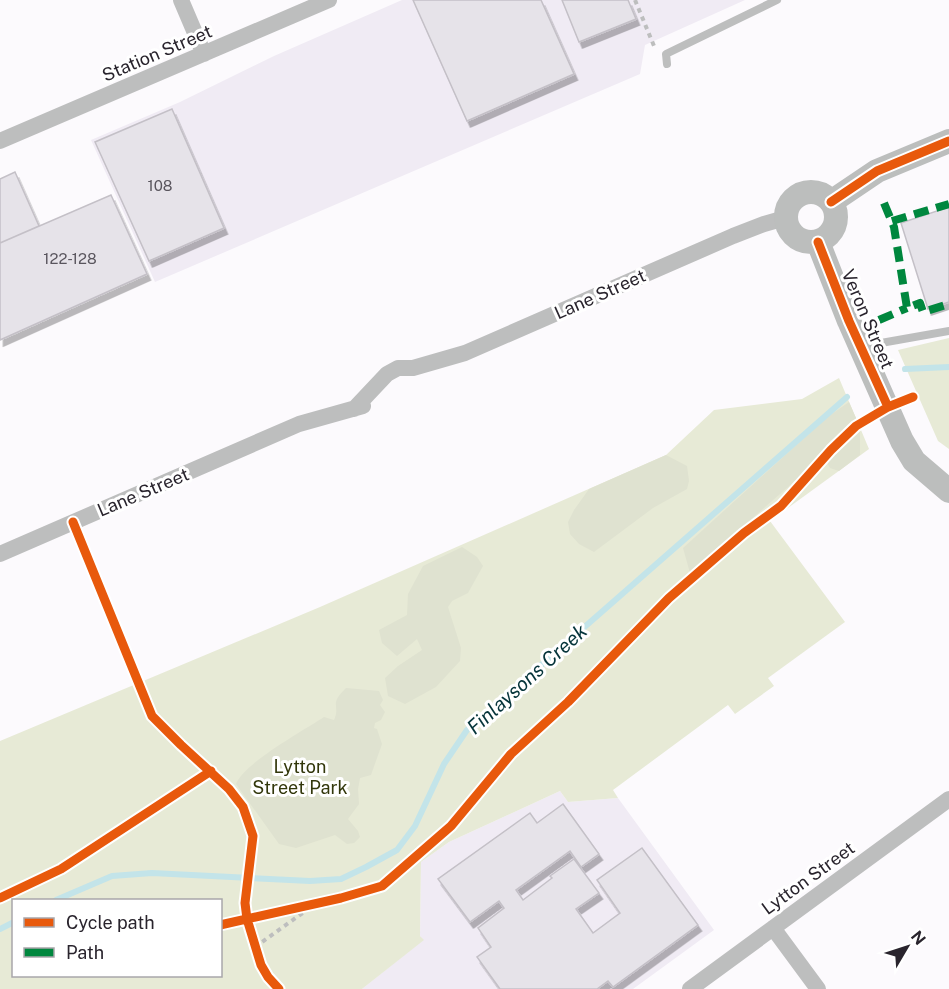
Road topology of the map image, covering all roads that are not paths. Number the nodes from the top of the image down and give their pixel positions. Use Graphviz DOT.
graph roads {
  1 [pos="181,0"];
  2 [pos="329,0"];
  3 [pos="777,0"];
  4 [pos="204,54"];
  5 [pos="667,64"];
  6 [pos="0,141"];
  7 [pos="949,141"];
  8 [pos="831,202"];
  9 [pos="785,219"];
  10 [pos="818,242"];
  11 [pos="949,331"];
  12 [pos="860,346"];
  13 [pos="949,491"];
  14 [pos="0,554"];
  15 [pos="949,799"];
  16 [pos="773,928"];
  17 [pos="690,989"];
  18 [pos="818,989"];
  1 -- 4 [label="street"];
  2 -- 4 [label="street, Station Street"];
  3 -- 5 [label="lane"];
  4 -- 6 [label="street, Station Street"];
  7 -- 8 [label="street"];
  8 -- 9 [label="street"];
  8 -- 10 [label="street"];
  9 -- 10 [label="street"];
  9 -- 14 [label="street, Lane Street"];
  10 -- 12 [label="street, Veron Street"];
  11 -- 12 [label="lane"];
  12 -- 13 [label="street, Veron Street"];
  15 -- 16 [label="street, Lytton Street"];
  16 -- 17 [label="street, Lytton Street"];
  16 -- 18 [label="street"];
}
